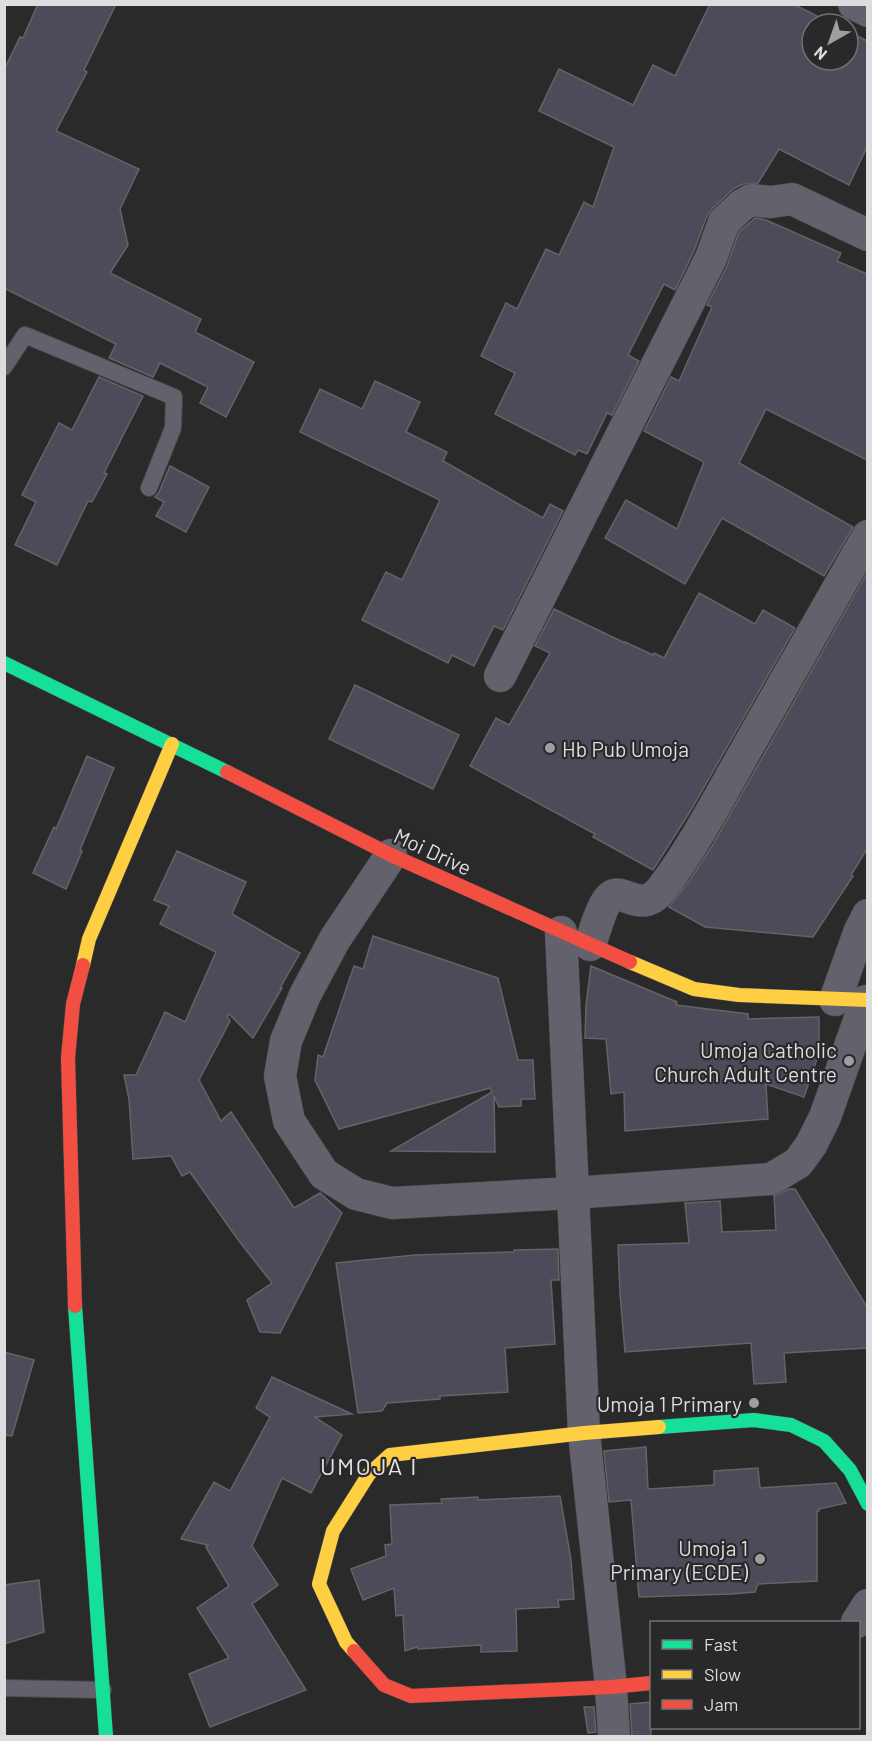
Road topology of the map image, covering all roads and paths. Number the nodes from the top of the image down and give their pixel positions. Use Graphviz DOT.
graph roads {
  1 [pos="867,236"];
  2 [pos="4,367"];
  3 [pos="149,488"];
  4 [pos="867,536"];
  5 [pos="4,663"];
  6 [pos="500,676"];
  7 [pos="172,744"];
  8 [pos="391,855"];
  9 [pos="867,915"];
  10 [pos="561,932"];
  11 [pos="590,945"];
  12 [pos="835,1000"];
  13 [pos="867,1001"];
  14 [pos="572,1193"];
  15 [pos="584,1432"];
  16 [pos="867,1504"];
  17 [pos="867,1605"];
  18 [pos="858,1621"];
  19 [pos="650,1683"];
  20 [pos="5,1688"];
  21 [pos="611,1688"];
  22 [pos="103,1690"];
  23 [pos="106,1737"];
  24 [pos="614,1737"];
  1 -- 6 [label="street"];
  2 -- 3 [label="lane"];
  4 -- 11 [label="street"];
  5 -- 7 [label="street, Moi Drive"];
  7 -- 8 [label="street, Moi Drive"];
  7 -- 22 [label="street"];
  8 -- 10 [label="street, Moi Drive"];
  8 -- 14 [label="street"];
  9 -- 12 [label="street"];
  10 -- 11 [label="street, Moi Drive"];
  10 -- 14 [label="street"];
  11 -- 12 [label="street, Moi Drive"];
  12 -- 13 [label="street, Moi Drive"];
  13 -- 14 [label="street"];
  14 -- 15 [label="street"];
  15 -- 16 [label="street"];
  15 -- 21 [label="street"];
  15 -- 21 [label="street"];
  17 -- 18 [label="street"];
  19 -- 21 [label="street"];
  20 -- 22 [label="lane"];
  21 -- 24 [label="street"];
  22 -- 23 [label="street"];
}
